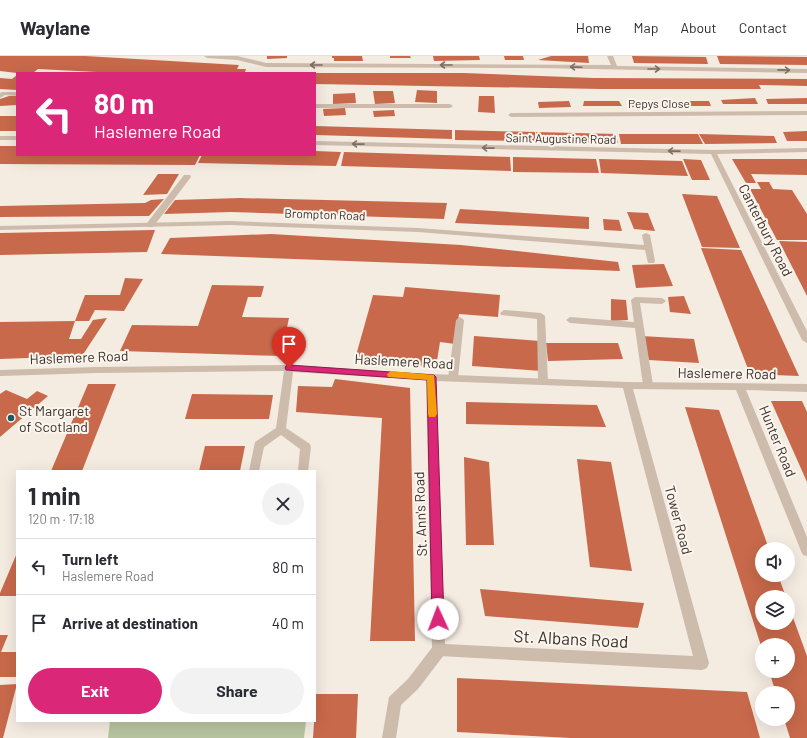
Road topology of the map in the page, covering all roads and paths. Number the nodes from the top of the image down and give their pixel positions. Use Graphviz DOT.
graph roads {
  1 [pos="207,56"];
  2 [pos="610,56"];
  3 [pos="252,58"];
  4 [pos="615,68"];
  5 [pos="807,71"];
  6 [pos="16,94"];
  7 [pos="0,96"];
  8 [pos="316,106"];
  9 [pos="436,106"];
  10 [pos="450,106"];
  11 [pos="807,113"];
  12 [pos="435,115"];
  13 [pos="511,115"];
  14 [pos="0,138"];
  15 [pos="16,138"];
  16 [pos="316,143"];
  17 [pos="807,150"];
  18 [pos="713,152"];
  19 [pos="187,177"];
  20 [pos="150,225"];
  21 [pos="0,228"];
  22 [pos="646,235"];
  23 [pos="648,248"];
  24 [pos="651,261"];
  25 [pos="662,301"];
  26 [pos="504,313"];
  27 [pos="460,320"];
  28 [pos="570,320"];
  29 [pos="638,325"];
  30 [pos="807,340"];
  31 [pos="289,368"];
  32 [pos="0,373"];
  33 [pos="431,377"];
  34 [pos="453,378"];
  35 [pos="543,382"];
  36 [pos="627,385"];
  37 [pos="648,385"];
  38 [pos="740,387"];
  39 [pos="807,388"];
  40 [pos="281,430"];
  41 [pos="254,470"];
  42 [pos="303,470"];
  43 [pos="807,551"];
  44 [pos="439,650"];
  45 [pos="702,663"];
  46 [pos="389,738"];
  1 -- 3 [label="street"];
  2 -- 4 [label="street"];
  4 -- 3 [label="street, one-way"];
  4 -- 5 [label="street, one-way"];
  6 -- 7 [label="street"];
  8 -- 9 [label="street"];
  9 -- 10 [label="street"];
  9 -- 12 [label="street"];
  11 -- 13 [label="street, Pepys Close"];
  14 -- 15 [label="street"];
  18 -- 16 [label="street, Saint Augustine Road, one-way"];
  17 -- 18 [label="street, Saint Augustine Road"];
  18 -- 30 [label="street, Canterbury Road"];
  19 -- 20 [label="street"];
  20 -- 21 [label="street, Brompton Road"];
  20 -- 23 [label="street, Brompton Road"];
  22 -- 23 [label="street"];
  23 -- 24 [label="street"];
  25 -- 29 [label="street"];
  26 -- 35 [label="street"];
  27 -- 34 [label="street"];
  28 -- 29 [label="street"];
  29 -- 37 [label="street"];
  31 -- 32 [label="street, Haslemere Road"];
  31 -- 33 [label="street, Haslemere Road"];
  31 -- 40 [label="street"];
  33 -- 34 [label="street, Haslemere Road"];
  33 -- 44 [label="street, St. Ann's Road"];
  34 -- 35 [label="street, Haslemere Road"];
  35 -- 36 [label="street, Haslemere Road"];
  36 -- 37 [label="street, Haslemere Road"];
  36 -- 45 [label="street, Tower Road"];
  37 -- 38 [label="street, Haslemere Road"];
  38 -- 39 [label="street, Haslemere Road"];
  38 -- 43 [label="street, Hunter Road"];
  40 -- 41 [label="street"];
  40 -- 42 [label="street"];
  44 -- 45 [label="street, St. Albans Road"];
  44 -- 46 [label="street"];
}
